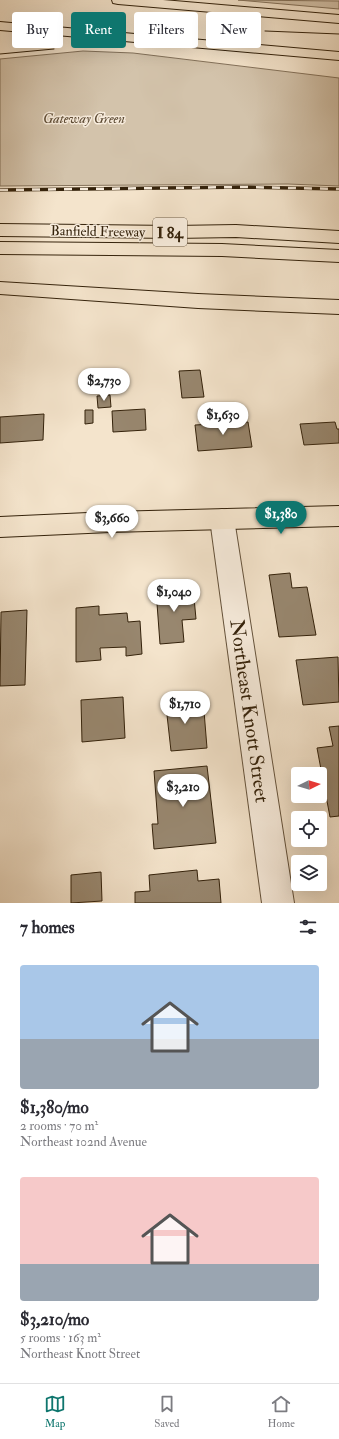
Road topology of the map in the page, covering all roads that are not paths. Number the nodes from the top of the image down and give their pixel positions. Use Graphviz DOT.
graph roads {
  1 [pos="118,0"];
  2 [pos="339,19"];
  3 [pos="0,26"];
  4 [pos="206,45"];
  5 [pos="236,48"];
  6 [pos="244,48"];
  7 [pos="339,56"];
  8 [pos="339,67"];
  9 [pos="0,230"];
  10 [pos="339,237"];
  11 [pos="0,248"];
  12 [pos="339,256"];
  13 [pos="0,288"];
  14 [pos="339,307"];
  15 [pos="339,516"];
  16 [pos="222,519"];
  17 [pos="0,527"];
  18 [pos="278,903"];
  1 -- 2 [label="main road"];
  3 -- 4 [label="main road"];
  5 -- 8 [label="main road"];
  6 -- 7 [label="main road"];
  9 -- 10 [label="main road, Banfield Freeway / I 84"];
  11 -- 12 [label="main road, Banfield Freeway / I 84"];
  13 -- 14 [label="main road"];
  15 -- 16 [label="main road"];
  16 -- 17 [label="main road"];
  16 -- 18 [label="street, Northeast Knott Street"];
}
